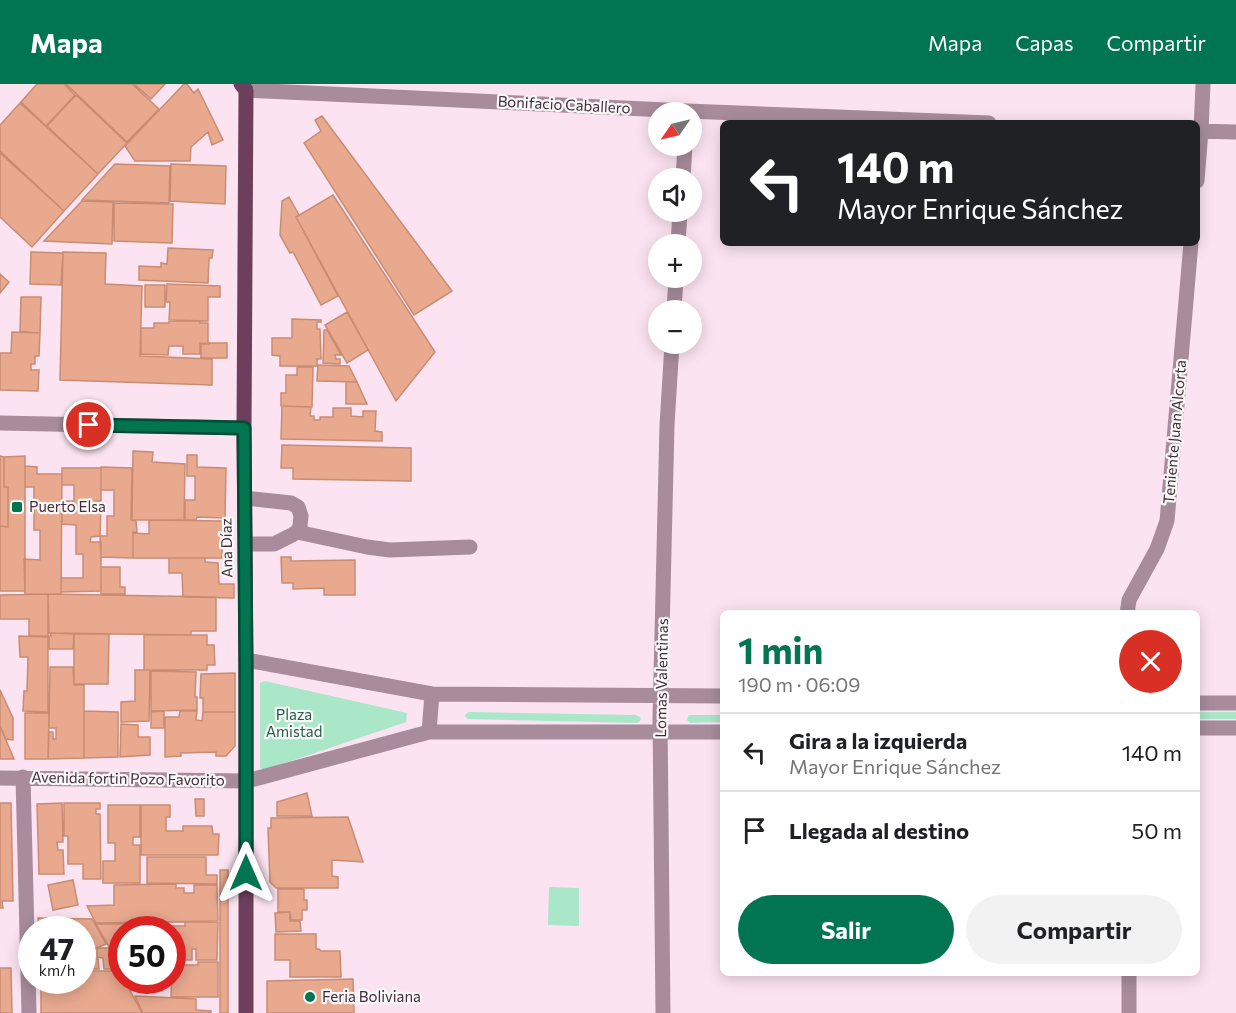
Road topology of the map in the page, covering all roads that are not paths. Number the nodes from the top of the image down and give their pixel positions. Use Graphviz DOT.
graph roads {
  1 [pos="1203,84"];
  2 [pos="244,87"];
  3 [pos="648,110"];
  4 [pos="702,113"];
  5 [pos="907,120"];
  6 [pos="1200,120"];
  7 [pos="1200,131"];
  8 [pos="1236,132"];
  9 [pos="1191,246"];
  10 [pos="671,354"];
  11 [pos="0,423"];
  12 [pos="244,428"];
  13 [pos="245,498"];
  14 [pos="297,532"];
  15 [pos="245,544"];
  16 [pos="470,547"];
  17 [pos="1128,610"];
  18 [pos="246,660"];
  19 [pos="432,694"];
  20 [pos="661,695"];
  21 [pos="720,696"];
  22 [pos="1200,703"];
  23 [pos="1236,703"];
  24 [pos="1200,728"];
  25 [pos="1236,728"];
  26 [pos="429,732"];
  27 [pos="720,732"];
  28 [pos="660,733"];
  29 [pos="23,777"];
  30 [pos="0,778"];
  31 [pos="247,780"];
  32 [pos="1129,976"];
  33 [pos="29,1013"];
  34 [pos="246,1013"];
  35 [pos="663,1013"];
  36 [pos="1129,1013"];
  1 -- 6 [label="street"];
  2 -- 3 [label="street, Bonifacio Caballero"];
  2 -- 12 [label="main road, Ana Díaz"];
  4 -- 5 [label="street, Bonifacio Caballero"];
  7 -- 8 [label="street"];
  9 -- 17 [label="street, Teniente Juan Alcorta"];
  10 -- 20 [label="street, Lomas Valentinas"];
  11 -- 12 [label="street"];
  12 -- 13 [label="main road, Ana Díaz"];
  13 -- 14 [label="street"];
  13 -- 15 [label="main road, Ana Díaz"];
  14 -- 15 [label="street"];
  14 -- 16 [label="street"];
  15 -- 18 [label="main road, Ana Díaz"];
  18 -- 19 [label="street"];
  18 -- 31 [label="main road, Ana Díaz"];
  19 -- 20 [label="street"];
  19 -- 26 [label="street"];
  20 -- 21 [label="street"];
  20 -- 28 [label="street, Lomas Valentinas"];
  22 -- 23 [label="street"];
  24 -- 25 [label="street"];
  26 -- 28 [label="street, Avenida fortin Pozo Favorito"];
  26 -- 31 [label="street, Avenida fortin Pozo Favorito"];
  27 -- 28 [label="street, Avenida fortin Pozo Favorito"];
  28 -- 35 [label="street, Lomas Valentinas"];
  29 -- 30 [label="street, Avenida fortin Pozo Favorito"];
  29 -- 31 [label="street, Avenida fortin Pozo Favorito"];
  29 -- 33 [label="street"];
  31 -- 34 [label="main road, Ana Díaz"];
  32 -- 36 [label="street"];
}
